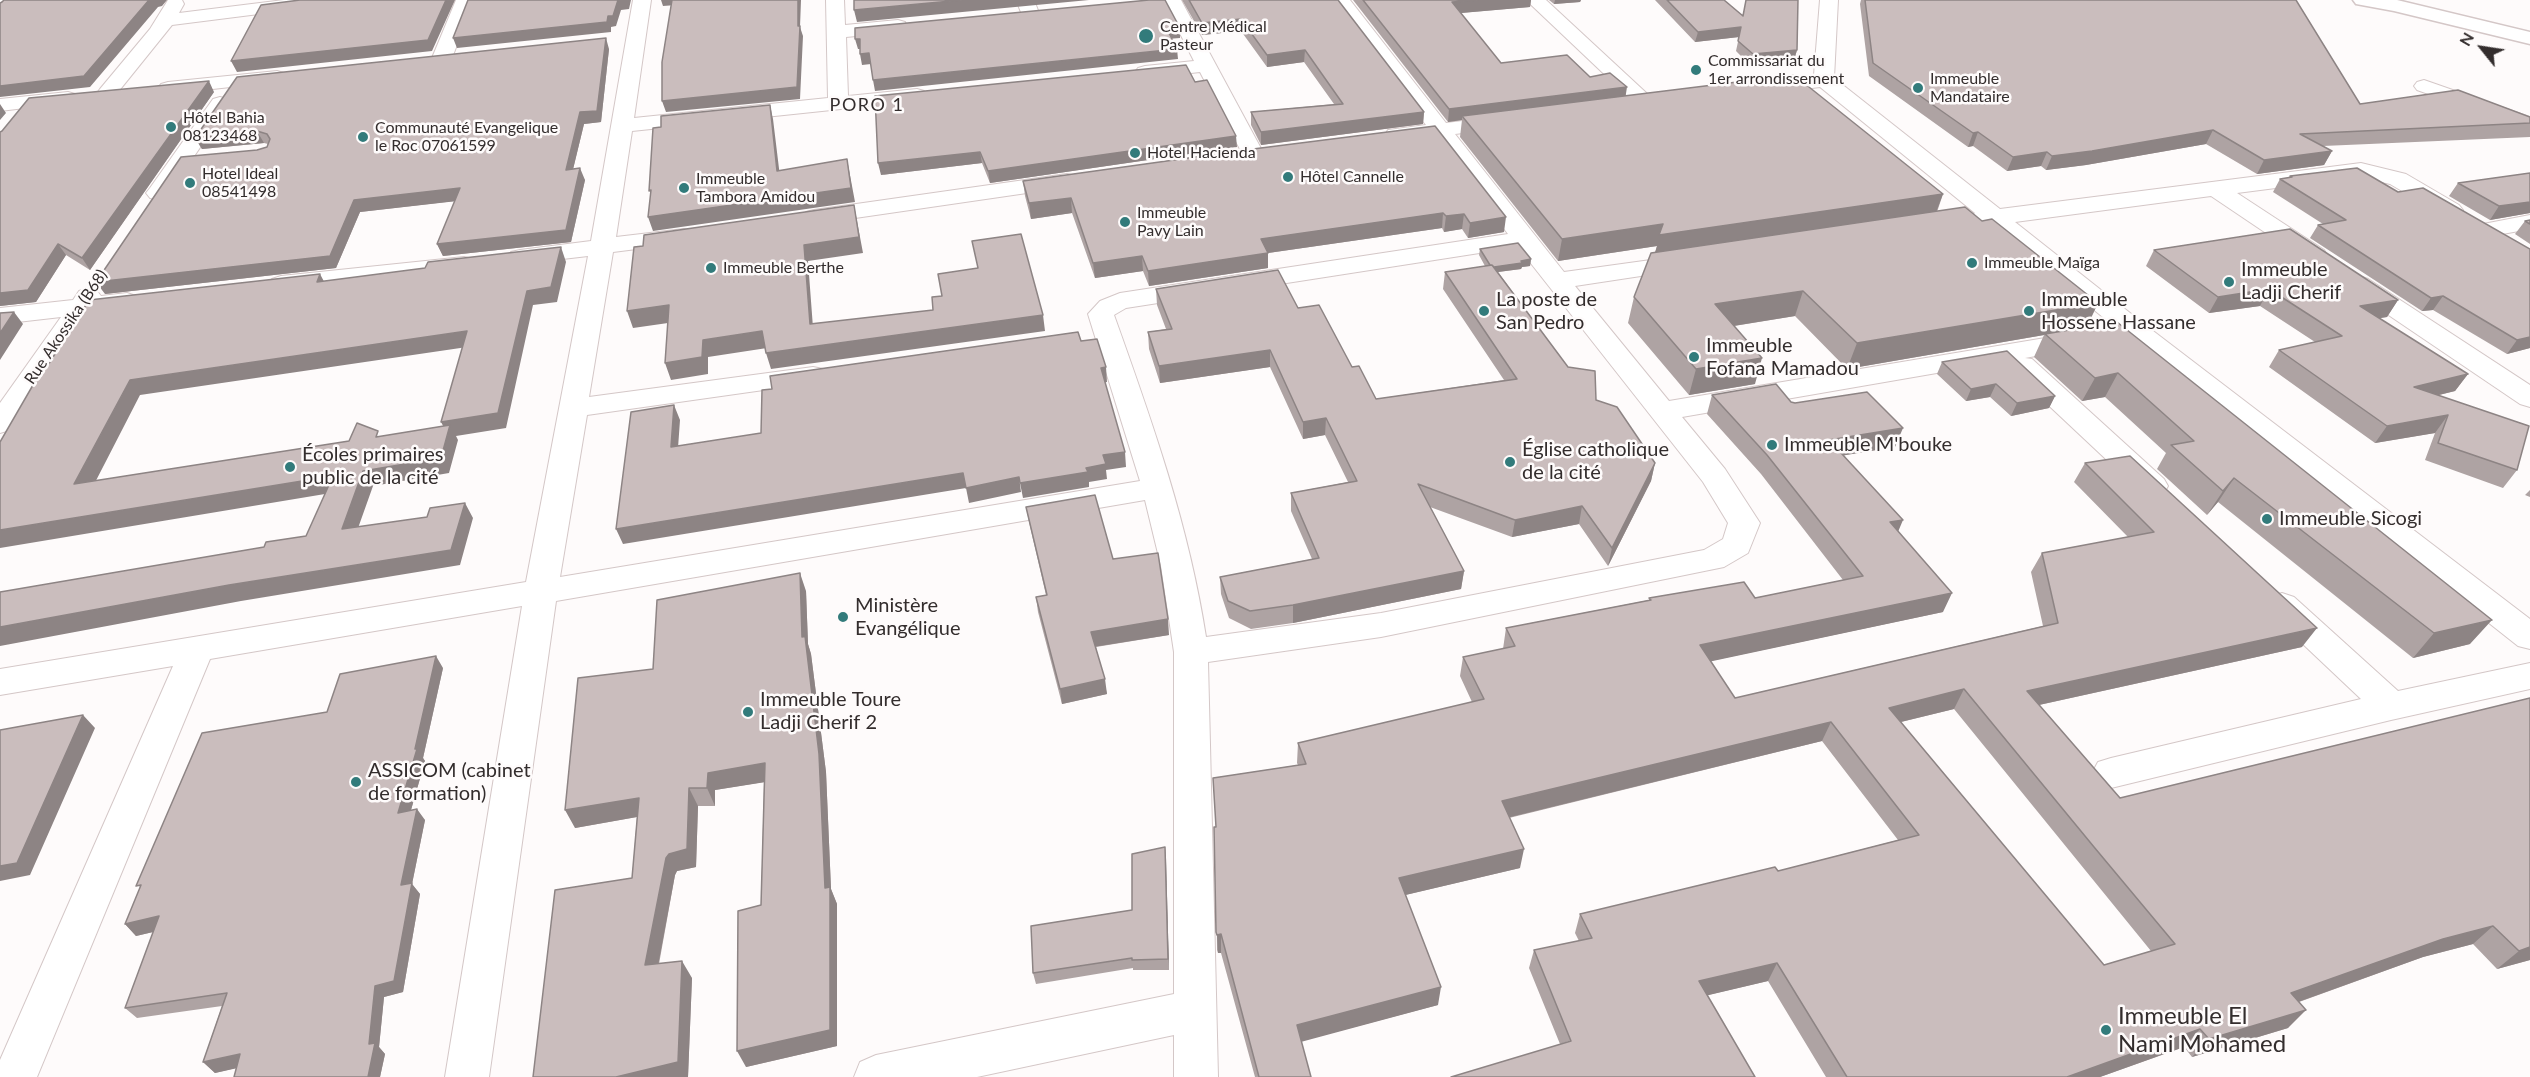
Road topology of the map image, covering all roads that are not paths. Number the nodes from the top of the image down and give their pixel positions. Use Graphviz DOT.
graph roads {
  1 [pos="177,0"];
  2 [pos="330,0"];
  3 [pos="465,0"];
  4 [pos="642,0"];
  5 [pos="835,0"];
  6 [pos="1168,0"];
  7 [pos="1341,0"];
  8 [pos="1535,0"];
  9 [pos="1829,0"];
  10 [pos="2363,0"];
  11 [pos="1027,7"];
  12 [pos="1053,11"];
  13 [pos="1007,15"];
  14 [pos="165,20"];
  15 [pos="916,24"];
  16 [pos="836,32"];
  17 [pos="2530,38"];
  18 [pos="465,56"];
  19 [pos="442,58"];
  20 [pos="419,61"];
  21 [pos="1209,65"];
  22 [pos="1128,74"];
  23 [pos="292,75"];
  24 [pos="1824,80"];
  25 [pos="235,81"];
  26 [pos="2424,86"];
  27 [pos="153,89"];
  28 [pos="130,91"];
  29 [pos="1742,91"];
  30 [pos="107,93"];
  31 [pos="942,93"];
  32 [pos="1671,101"];
  33 [pos="29,102"];
  34 [pos="838,103"];
  35 [pos="0,105"];
  36 [pos="1648,105"];
  37 [pos="1625,107"];
  38 [pos="1521,120"];
  39 [pos="2530,124"];
  40 [pos="622,126"];
  41 [pos="7,128"];
  42 [pos="1440,130"];
  43 [pos="1370,139"];
  44 [pos="1277,151"];
  45 [pos="1253,154"];
  46 [pos="1230,157"];
  47 [pos="1088,178"];
  48 [pos="2216,189"];
  49 [pos="147,210"];
  50 [pos="1992,217"];
  51 [pos="792,221"];
  52 [pos="1957,222"];
  53 [pos="2530,222"];
  54 [pos="2486,230"];
  55 [pos="709,233"];
  56 [pos="1524,239"];
  57 [pos="2512,245"];
  58 [pos="602,248"];
  59 [pos="1710,259"];
  60 [pos="100,278"];
  61 [pos="1557,281"];
  62 [pos="261,286"];
  63 [pos="143,300"];
  64 [pos="80,306"];
  65 [pos="0,316"];
  66 [pos="2135,330"];
  67 [pos="2008,352"];
  68 [pos="835,372"];
  69 [pos="2530,398"];
  70 [pos="574,408"];
  71 [pos="1663,411"];
  72 [pos="0,424"];
  73 [pos="1158,488"];
  74 [pos="2174,505"];
  75 [pos="2261,585"];
  76 [pos="541,591"];
  77 [pos="2530,636"];
  78 [pos="197,650"];
  79 [pos="1191,652"];
  80 [pos="2530,676"];
  81 [pos="0,682"];
  82 [pos="2391,706"];
  83 [pos="2111,773"];
  84 [pos="1195,1010"];
  85 [pos="15,1077"];
  86 [pos="467,1077"];
  87 [pos="876,1077"];
  88 [pos="1196,1077"];
  1 -- 14 [label="street"];
  2 -- 14 [label="street"];
  3 -- 19 [label="street"];
  4 -- 40 [label="street"];
  5 -- 16 [label="street"];
  6 -- 21 [label="street"];
  7 -- 42 [label="street"];
  8 -- 36 [label="street"];
  9 -- 24 [label="street"];
  10 -- 17 [label="main road"];
  11 -- 12 [label="street"];
  11 -- 13 [label="street"];
  14 -- 30 [label="street"];
  15 -- 16 [label="street"];
  16 -- 34 [label="street"];
  18 -- 19 [label="street"];
  19 -- 20 [label="street"];
  21 -- 22 [label="street"];
  21 -- 45 [label="street"];
  23 -- 25 [label="street"];
  24 -- 29 [label="street"];
  24 -- 50 [label="street"];
  25 -- 27 [label="street"];
  25 -- 49 [label="street"];
  26 -- 39 [label="street"];
  28 -- 30 [label="street"];
  30 -- 33 [label="street"];
  31 -- 34 [label="street"];
  32 -- 36 [label="street"];
  33 -- 35 [label="street"];
  33 -- 41 [label="street"];
  34 -- 40 [label="street"];
  36 -- 37 [label="street"];
  38 -- 42 [label="street"];
  40 -- 58 [label="street"];
  42 -- 43 [label="street"];
  42 -- 56 [label="street"];
  44 -- 45 [label="street"];
  45 -- 46 [label="street"];
  47 -- 51 [label="street"];
  48 -- 50 [label="street"];
  48 -- 54 [label="street"];
  48 -- 69 [label="street"];
  50 -- 52 [label="street"];
  50 -- 66 [label="street"];
  53 -- 54 [label="street"];
  54 -- 57 [label="street"];
  55 -- 58 [label="street"];
  56 -- 61 [label="street"];
  56 -- 73 [label="street"];
  58 -- 62 [label="street"];
  58 -- 70 [label="street"];
  59 -- 61 [label="street"];
  60 -- 64 [label="street, Rue Akossika (B68)"];
  61 -- 71 [label="street"];
  63 -- 64 [label="street"];
  64 -- 65 [label="street"];
  64 -- 72 [label="street, Rue Akossika (B68)"];
  66 -- 67 [label="street"];
  66 -- 77 [label="street"];
  67 -- 71 [label="street"];
  67 -- 74 [label="street"];
  68 -- 70 [label="street"];
  70 -- 76 [label="street"];
  71 -- 79 [label="street"];
  73 -- 76 [label="street"];
  73 -- 79 [label="street"];
  75 -- 82 [label="street"];
  76 -- 78 [label="street"];
  76 -- 86 [label="street"];
  78 -- 81 [label="street"];
  78 -- 85 [label="street"];
  79 -- 84 [label="street"];
  80 -- 82 [label="street"];
  82 -- 83 [label="street"];
  84 -- 87 [label="street"];
  84 -- 88 [label="street"];
}
